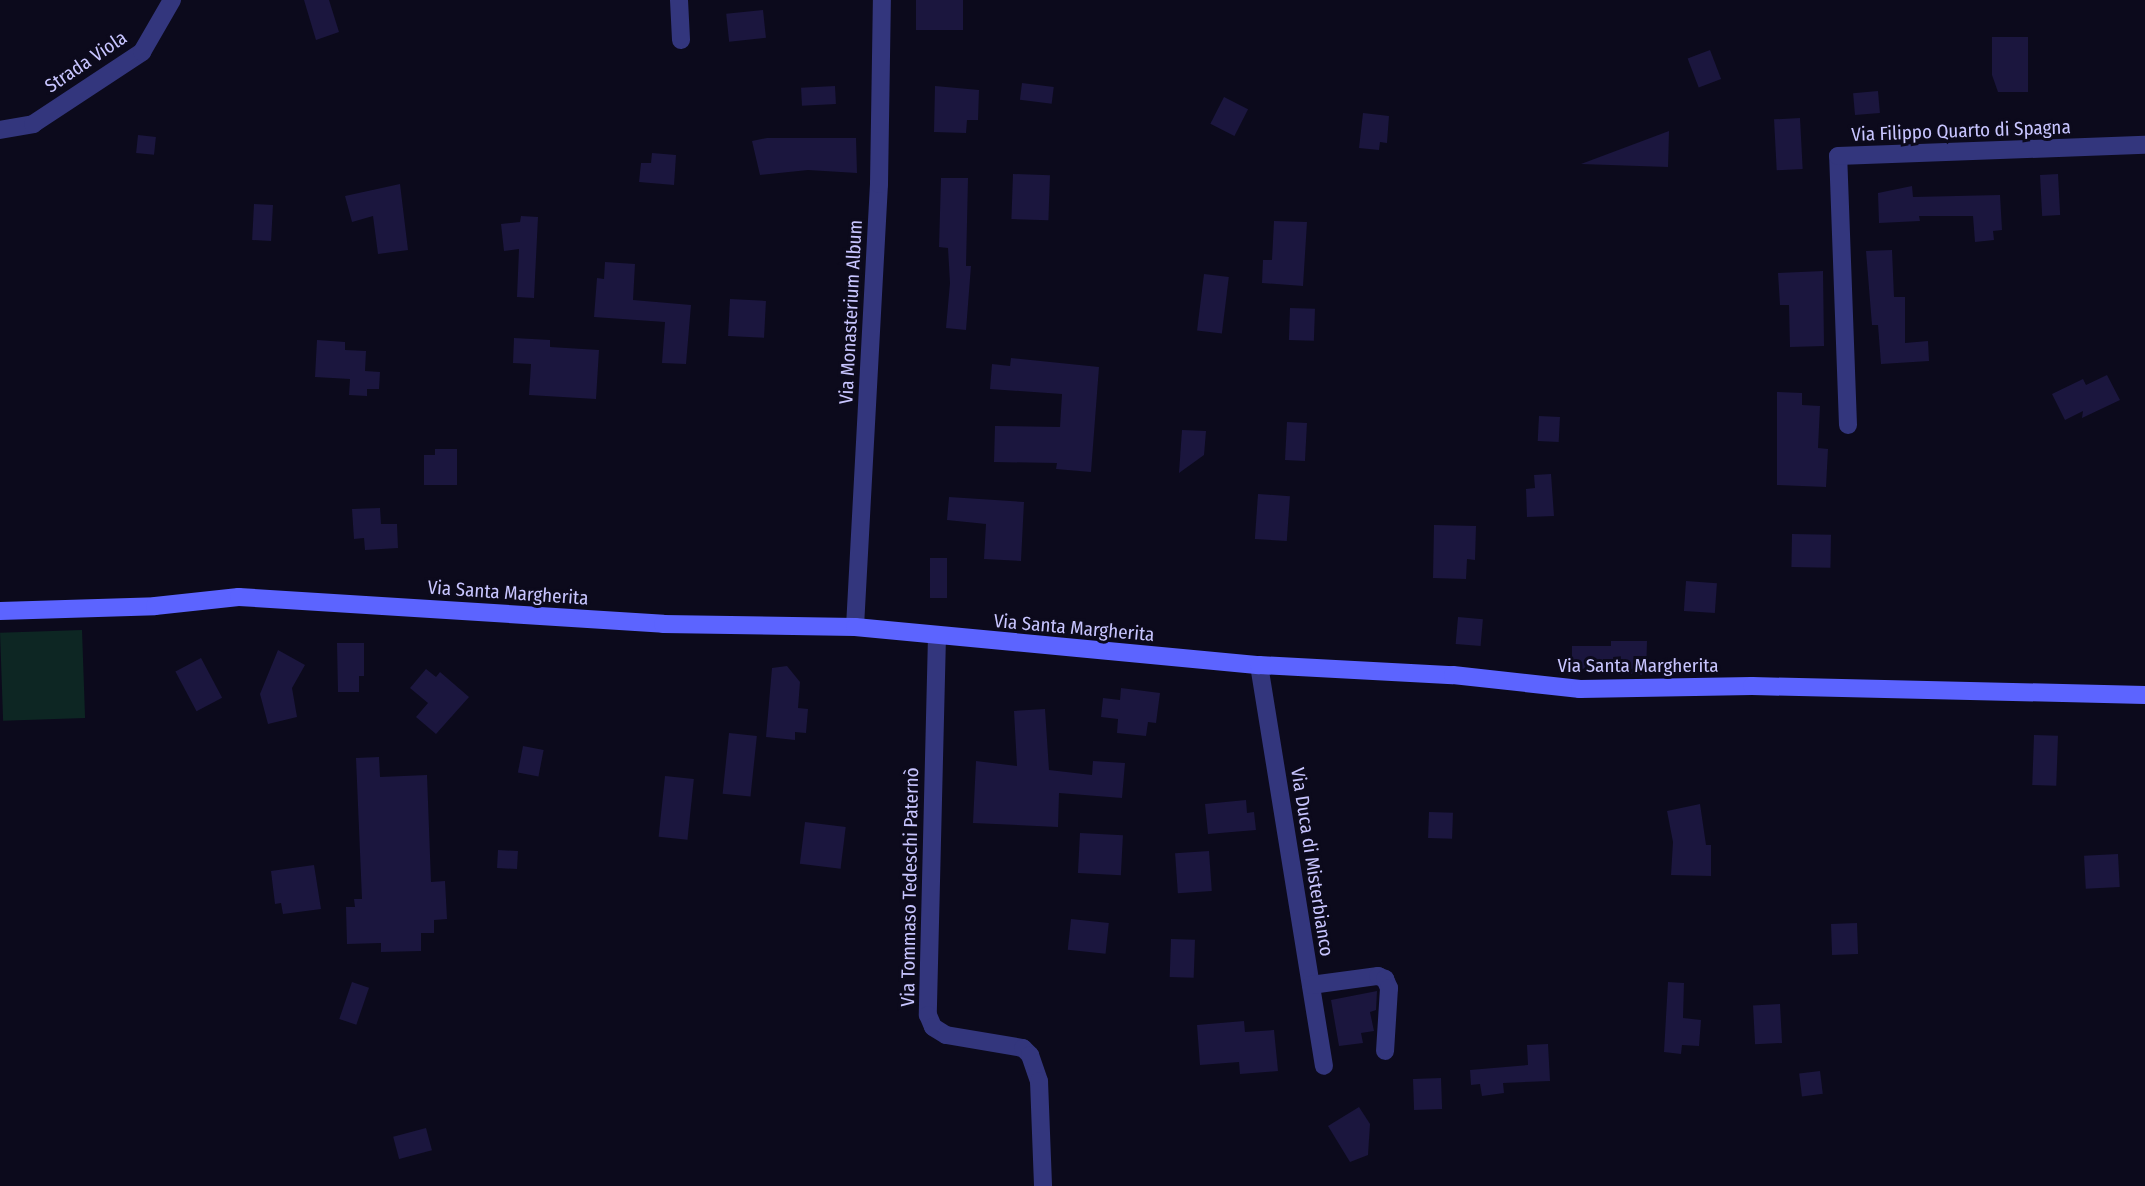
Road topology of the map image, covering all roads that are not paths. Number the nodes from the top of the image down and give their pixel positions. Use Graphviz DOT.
graph roads {
  1 [pos="172,0"];
  2 [pos="679,0"];
  3 [pos="882,0"];
  4 [pos="681,40"];
  5 [pos="0,130"];
  6 [pos="2145,145"];
  7 [pos="1848,425"];
  8 [pos="0,611"];
  9 [pos="855,627"];
  10 [pos="937,636"];
  11 [pos="1259,666"];
  12 [pos="2145,695"];
  13 [pos="1311,985"];
  14 [pos="1385,1051"];
  15 [pos="1324,1066"];
  16 [pos="1043,1186"];
  1 -- 5 [label="street, Strada Viola"];
  2 -- 4 [label="street"];
  3 -- 9 [label="street, Via Monasterium Album"];
  6 -- 7 [label="street, Via Filippo Quarto di Spagna"];
  8 -- 9 [label="street, Via Santa Margherita"];
  9 -- 10 [label="street, Via Santa Margherita"];
  10 -- 11 [label="street, Via Santa Margherita"];
  10 -- 16 [label="street, Via Tommaso Tedeschi Paternò"];
  11 -- 12 [label="street, Via Santa Margherita"];
  11 -- 13 [label="street, Via Duca di Misterbianco"];
  13 -- 14 [label="street"];
  13 -- 15 [label="street, Via Duca di Misterbianco"];
}
